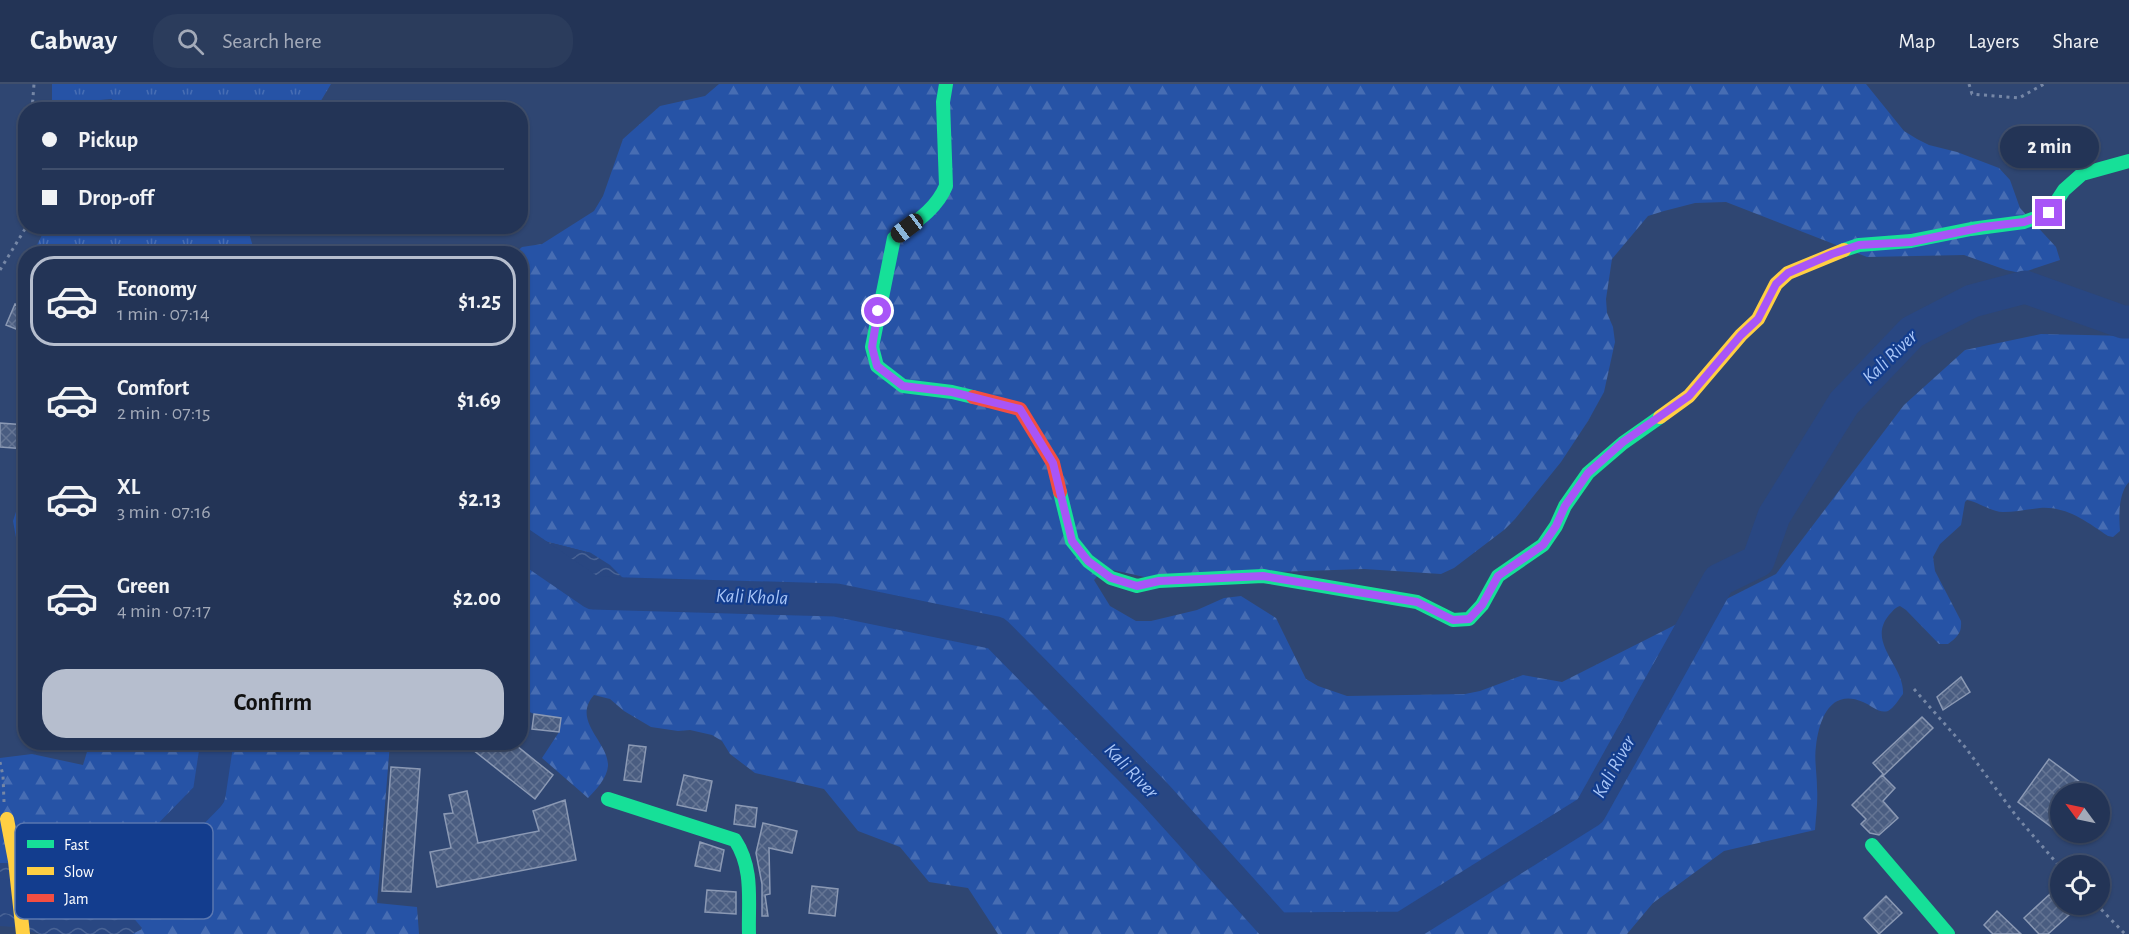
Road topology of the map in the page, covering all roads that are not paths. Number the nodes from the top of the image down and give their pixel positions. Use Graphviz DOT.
graph roads {
  1 [pos="946,84"];
  2 [pos="2129,161"];
  3 [pos="608,799"];
  4 [pos="7,819"];
  5 [pos="1872,845"];
  6 [pos="15,861"];
  7 [pos="21,919"];
  8 [pos="23,934"];
  9 [pos="749,934"];
  10 [pos="1948,934"];
  1 -- 2 [label="street"];
  3 -- 9 [label="street"];
  4 -- 6 [label="street"];
  5 -- 10 [label="street"];
  7 -- 8 [label="street"];
}
